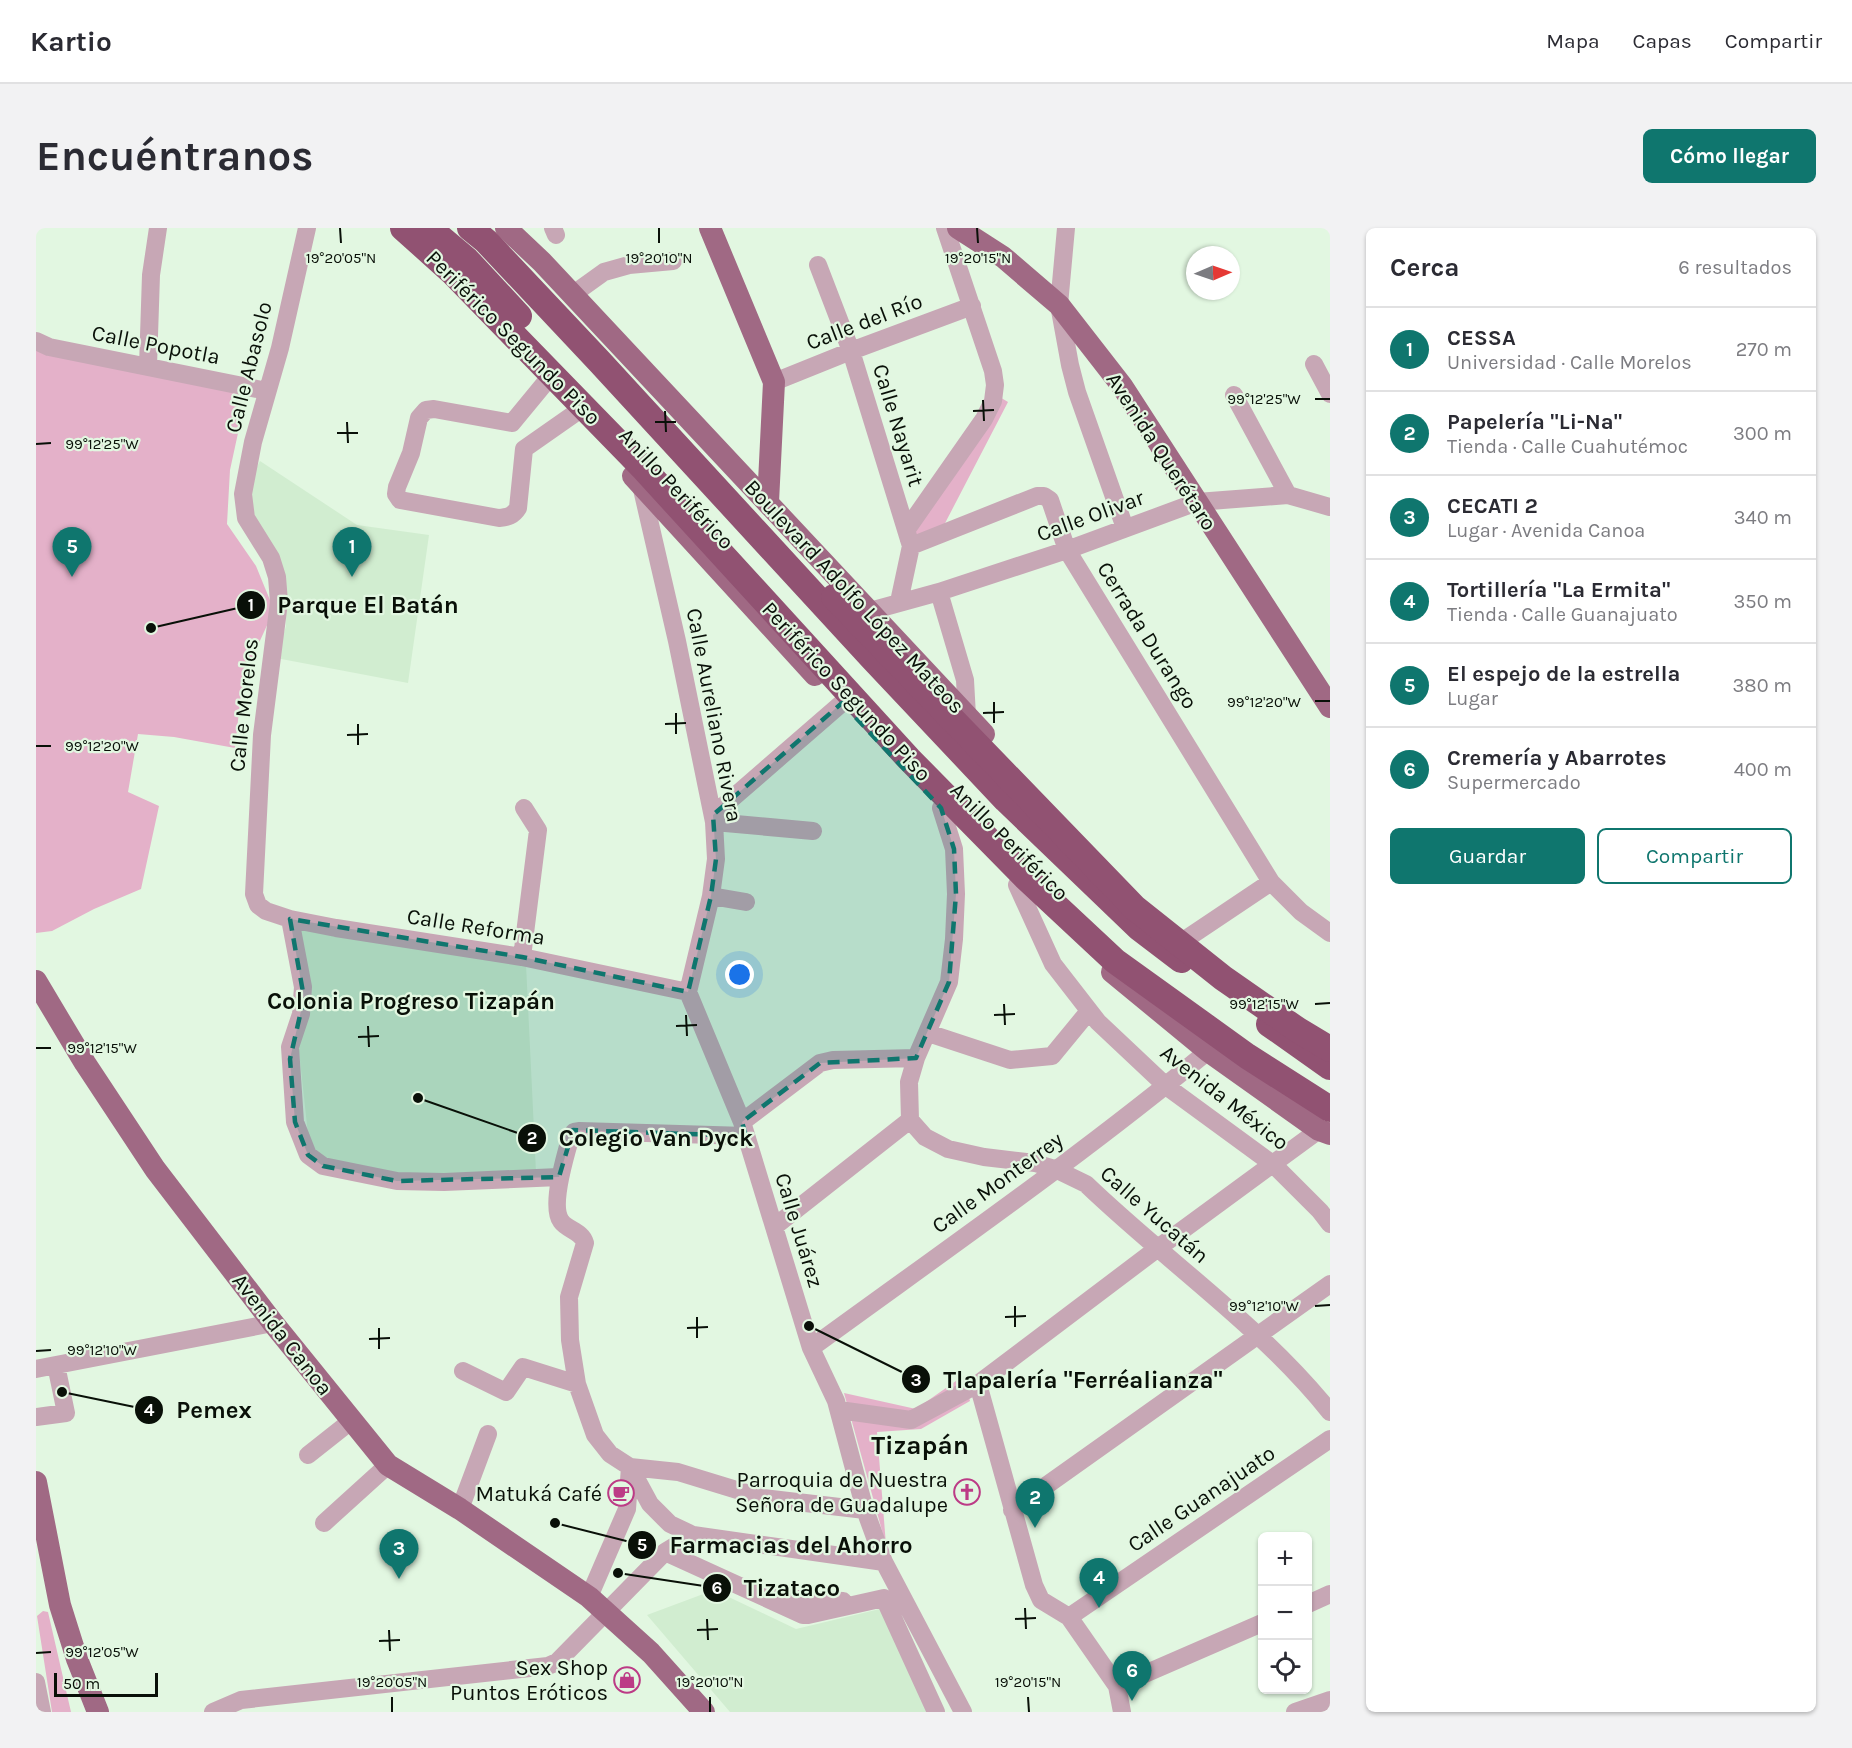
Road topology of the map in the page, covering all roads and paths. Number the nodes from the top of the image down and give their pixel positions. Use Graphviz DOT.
graph roads {
  1 [pos="158,228"];
  2 [pos="307,228"];
  3 [pos="391,228"];
  4 [pos="403,228"];
  5 [pos="429,228"];
  6 [pos="470,228"];
  7 [pos="489,228"];
  8 [pos="506,228"];
  9 [pos="710,228"];
  10 [pos="945,228"];
  11 [pos="958,228"];
  12 [pos="1066,228"];
  13 [pos="673,261"];
  14 [pos="818,265"];
  15 [pos="572,295"];
  16 [pos="972,306"];
  17 [pos="1059,306"];
  18 [pos="36,341"];
  19 [pos="851,351"];
  20 [pos="1314,364"];
  21 [pos="148,366"];
  22 [pos="774,382"];
  23 [pos="545,383"];
  24 [pos="267,391"];
  25 [pos="1330,394"];
  26 [pos="1234,395"];
  27 [pos="574,414"];
  28 [pos="641,484"];
  29 [pos="1288,495"];
  30 [pos="768,501"];
  31 [pos="1197,502"];
  32 [pos="1330,507"];
  33 [pos="246,518"];
  34 [pos="1125,528"];
  35 [pos="909,538"];
  36 [pos="1067,550"];
  37 [pos="939,592"];
  38 [pos="899,602"];
  39 [pos="870,611"];
  40 [pos="873,659"];
  41 [pos="929,675"];
  42 [pos="842,703"];
  43 [pos="1330,707"];
  44 [pos="967,716"];
  45 [pos="524,808"];
  46 [pos="941,808"];
  47 [pos="714,818"];
  48 [pos="813,831"];
  49 [pos="1271,882"];
  50 [pos="1017,885"];
  51 [pos="711,896"];
  52 [pos="746,902"];
  53 [pos="258,905"];
  54 [pos="290,919"];
  55 [pos="1330,933"];
  56 [pos="1186,939"];
  57 [pos="522,957"];
  58 [pos="36,981"];
  59 [pos="688,992"];
  60 [pos="1089,1011"];
  61 [pos="928,1033"];
  62 [pos="1330,1039"];
  63 [pos="1330,1049"];
  64 [pos="1208,1051"];
  65 [pos="916,1058"];
  66 [pos="1330,1067"];
  67 [pos="1166,1086"];
  68 [pos="1330,1100"];
  69 [pos="910,1120"];
  70 [pos="1327,1127"];
  71 [pos="744,1129"];
  72 [pos="1274,1164"];
  73 [pos="1056,1169"];
  74 [pos="559,1178"];
  75 [pos="1330,1224"];
  76 [pos="774,1227"];
  77 [pos="1158,1248"];
  78 [pos="1330,1284"];
  79 [pos="273,1323"];
  80 [pos="1258,1335"];
  81 [pos="811,1348"];
  82 [pos="56,1365"];
  83 [pos="36,1369"];
  84 [pos="463,1371"];
  85 [pos="577,1384"];
  86 [pos="978,1384"];
  87 [pos="839,1410"];
  88 [pos="1330,1412"];
  89 [pos="36,1417"];
  90 [pos="351,1421"];
  91 [pos="488,1434"];
  92 [pos="1330,1439"];
  93 [pos="308,1455"];
  94 [pos="388,1465"];
  95 [pos="630,1467"];
  96 [pos="36,1482"];
  97 [pos="460,1509"];
  98 [pos="866,1510"];
  99 [pos="1012,1510"];
  100 [pos="324,1523"];
  101 [pos="40,1528"];
  102 [pos="693,1535"];
  103 [pos="665,1552"];
  104 [pos="884,1562"];
  105 [pos="1330,1594"];
  106 [pos="36,1595"];
  107 [pos="1312,1602"];
  108 [pos="60,1605"];
  109 [pos="597,1605"];
  110 [pos="1069,1617"];
  111 [pos="1258,1625"];
  112 [pos="77,1659"];
  113 [pos="36,1683"];
  114 [pos="1117,1686"];
  115 [pos="1330,1700"];
  116 [pos="42,1712"];
  117 [pos="87,1712"];
  118 [pos="98,1712"];
  119 [pos="213,1712"];
  120 [pos="704,1712"];
  121 [pos="936,1712"];
  122 [pos="963,1712"];
  123 [pos="1122,1712"];
  124 [pos="1295,1712"];
  1 -- 21 [label="street"];
  2 -- 24 [label="street, Calle Abasolo"];
  3 -- 23 [label="main road"];
  4 -- 70 [label="highway, Periférico Segundo Piso"];
  5 -- 68 [label="highway, Anillo Periférico"];
  6 -- 40 [label="highway, Anillo Periférico"];
  7 -- 63 [label="highway, bridge"];
  8 -- 15 [label="main road, Boulevard Adolfo López Mateos"];
  9 -- 22 [label="main road"];
  10 -- 16 [label="street"];
  11 -- 17 [label="main road, Avenida Querétaro"];
  12 -- 17 [label="street"];
  13 -- 15 [label="street"];
  14 -- 19 [label="street, Calle Nayarit"];
  15 -- 30 [label="main road, Boulevard Adolfo López Mateos"];
  16 -- 19 [label="street, Calle del Río"];
  16 -- 35 [label="street"];
  17 -- 31 [label="main road, Avenida Querétaro"];
  17 -- 34 [label="street"];
  18 -- 21 [label="street, Calle Popotla"];
  19 -- 22 [label="street, Calle del Río"];
  19 -- 35 [label="street, Calle Nayarit"];
  20 -- 25 [label="street"];
  21 -- 24 [label="street, Calle Popotla"];
  22 -- 30 [label="main road"];
  23 -- 27 [label="main road"];
  23 -- 27 [label="street"];
  24 -- 33 [label="street, Calle Abasolo"];
  26 -- 29 [label="street"];
  27 -- 28 [label="main road"];
  28 -- 42 [label="main road"];
  28 -- 47 [label="street, Calle Aureliano Rivera"];
  29 -- 31 [label="street, Calle Olivar"];
  29 -- 32 [label="street, Calle Olivar"];
  30 -- 39 [label="main road, Boulevard Adolfo López Mateos"];
  31 -- 34 [label="street, Calle Olivar"];
  31 -- 43 [label="main road, Avenida Querétaro"];
  33 -- 53 [label="street, Calle Morelos"];
  34 -- 36 [label="street, Calle Olivar"];
  35 -- 36 [label="street, Cerrada Durango"];
  35 -- 38 [label="street, Calle Nayarit"];
  36 -- 37 [label="street, Calle Olivar"];
  36 -- 49 [label="street, Cerrada Durango"];
  37 -- 38 [label="street, Calle Olivar"];
  37 -- 44 [label="street"];
  38 -- 39 [label="street, Calle Olivar"];
  39 -- 41 [label="main road, Boulevard Adolfo López Mateos"];
  40 -- 41 [label="highway"];
  40 -- 66 [label="highway, Anillo Periférico"];
  41 -- 44 [label="main road, Boulevard Adolfo López Mateos"];
  42 -- 46 [label="main road"];
  42 -- 47 [label="street"];
  44 -- 56 [label="main road, Boulevard Adolfo López Mateos"];
  45 -- 57 [label="street"];
  46 -- 50 [label="main road"];
  46 -- 61 [label="street"];
  47 -- 48 [label="street"];
  47 -- 51 [label="street, Calle Aureliano Rivera"];
  49 -- 55 [label="street, Cerrada Durango"];
  49 -- 56 [label="street"];
  50 -- 60 [label="street, Avenida México"];
  50 -- 64 [label="main road"];
  51 -- 52 [label="street"];
  51 -- 59 [label="street, Calle Aureliano Rivera"];
  53 -- 54 [label="street, Calle Reforma"];
  54 -- 57 [label="street, Calle Reforma"];
  54 -- 74 [label="street"];
  56 -- 62 [label="main road, Boulevard Adolfo López Mateos"];
  57 -- 59 [label="street, Calle Reforma"];
  58 -- 79 [label="main road, Avenida Canoa"];
  59 -- 71 [label="street, Calle Juárez"];
  60 -- 61 [label="street"];
  60 -- 67 [label="street, Avenida México"];
  61 -- 65 [label="street"];
  64 -- 67 [label="street, Calle Monterrey"];
  64 -- 70 [label="main road"];
  65 -- 69 [label="street"];
  65 -- 71 [label="street"];
  67 -- 72 [label="street, Avenida México"];
  67 -- 73 [label="street, Calle Monterrey"];
  69 -- 73 [label="street, Calle Yucatán"];
  69 -- 76 [label="street"];
  70 -- 72 [label="street"];
  71 -- 74 [label="street"];
  71 -- 76 [label="street, Calle Juárez"];
  72 -- 75 [label="street, Avenida México"];
  72 -- 77 [label="street"];
  73 -- 77 [label="street, Calle Yucatán"];
  73 -- 81 [label="street, Calle Monterrey"];
  74 -- 85 [label="street"];
  76 -- 81 [label="street, Calle Juárez"];
  77 -- 80 [label="street, Calle Yucatán"];
  77 -- 86 [label="street"];
  78 -- 80 [label="street"];
  79 -- 82 [label="street"];
  79 -- 90 [label="main road, Avenida Canoa"];
  80 -- 88 [label="street, Calle Yucatán"];
  80 -- 99 [label="street"];
  81 -- 87 [label="street, Calle Juárez"];
  82 -- 83 [label="street"];
  82 -- 89 [label="street"];
  84 -- 85 [label="street"];
  85 -- 95 [label="street"];
  86 -- 87 [label="street"];
  86 -- 99 [label="street"];
  87 -- 98 [label="street, Calle Juárez"];
  90 -- 93 [label="street"];
  90 -- 94 [label="main road, Avenida Canoa"];
  91 -- 97 [label="street"];
  92 -- 110 [label="street, Calle Guanajuato"];
  94 -- 97 [label="main road, Avenida Canoa"];
  94 -- 100 [label="street"];
  95 -- 98 [label="street"];
  95 -- 102 [label="street"];
  95 -- 109 [label="street"];
  96 -- 101 [label="main road"];
  97 -- 109 [label="main road, Avenida Canoa"];
  98 -- 104 [label="street, Calle Juárez"];
  99 -- 110 [label="street"];
  101 -- 108 [label="main road"];
  102 -- 103 [label="street"];
  102 -- 104 [label="street"];
  103 -- 109 [label="street"];
  103 -- 121 [label="street"];
  104 -- 122 [label="street, Calle Juárez"];
  105 -- 107 [label="street"];
  106 -- 108 [label="main road"];
  108 -- 112 [label="main road"];
  109 -- 119 [label="street"];
  109 -- 120 [label="main road, Avenida Canoa"];
  110 -- 114 [label="street"];
  111 -- 114 [label="street"];
  112 -- 117 [label="street"];
  112 -- 118 [label="main road"];
  113 -- 116 [label="street"];
  114 -- 123 [label="street"];
  115 -- 124 [label="street"];
}
